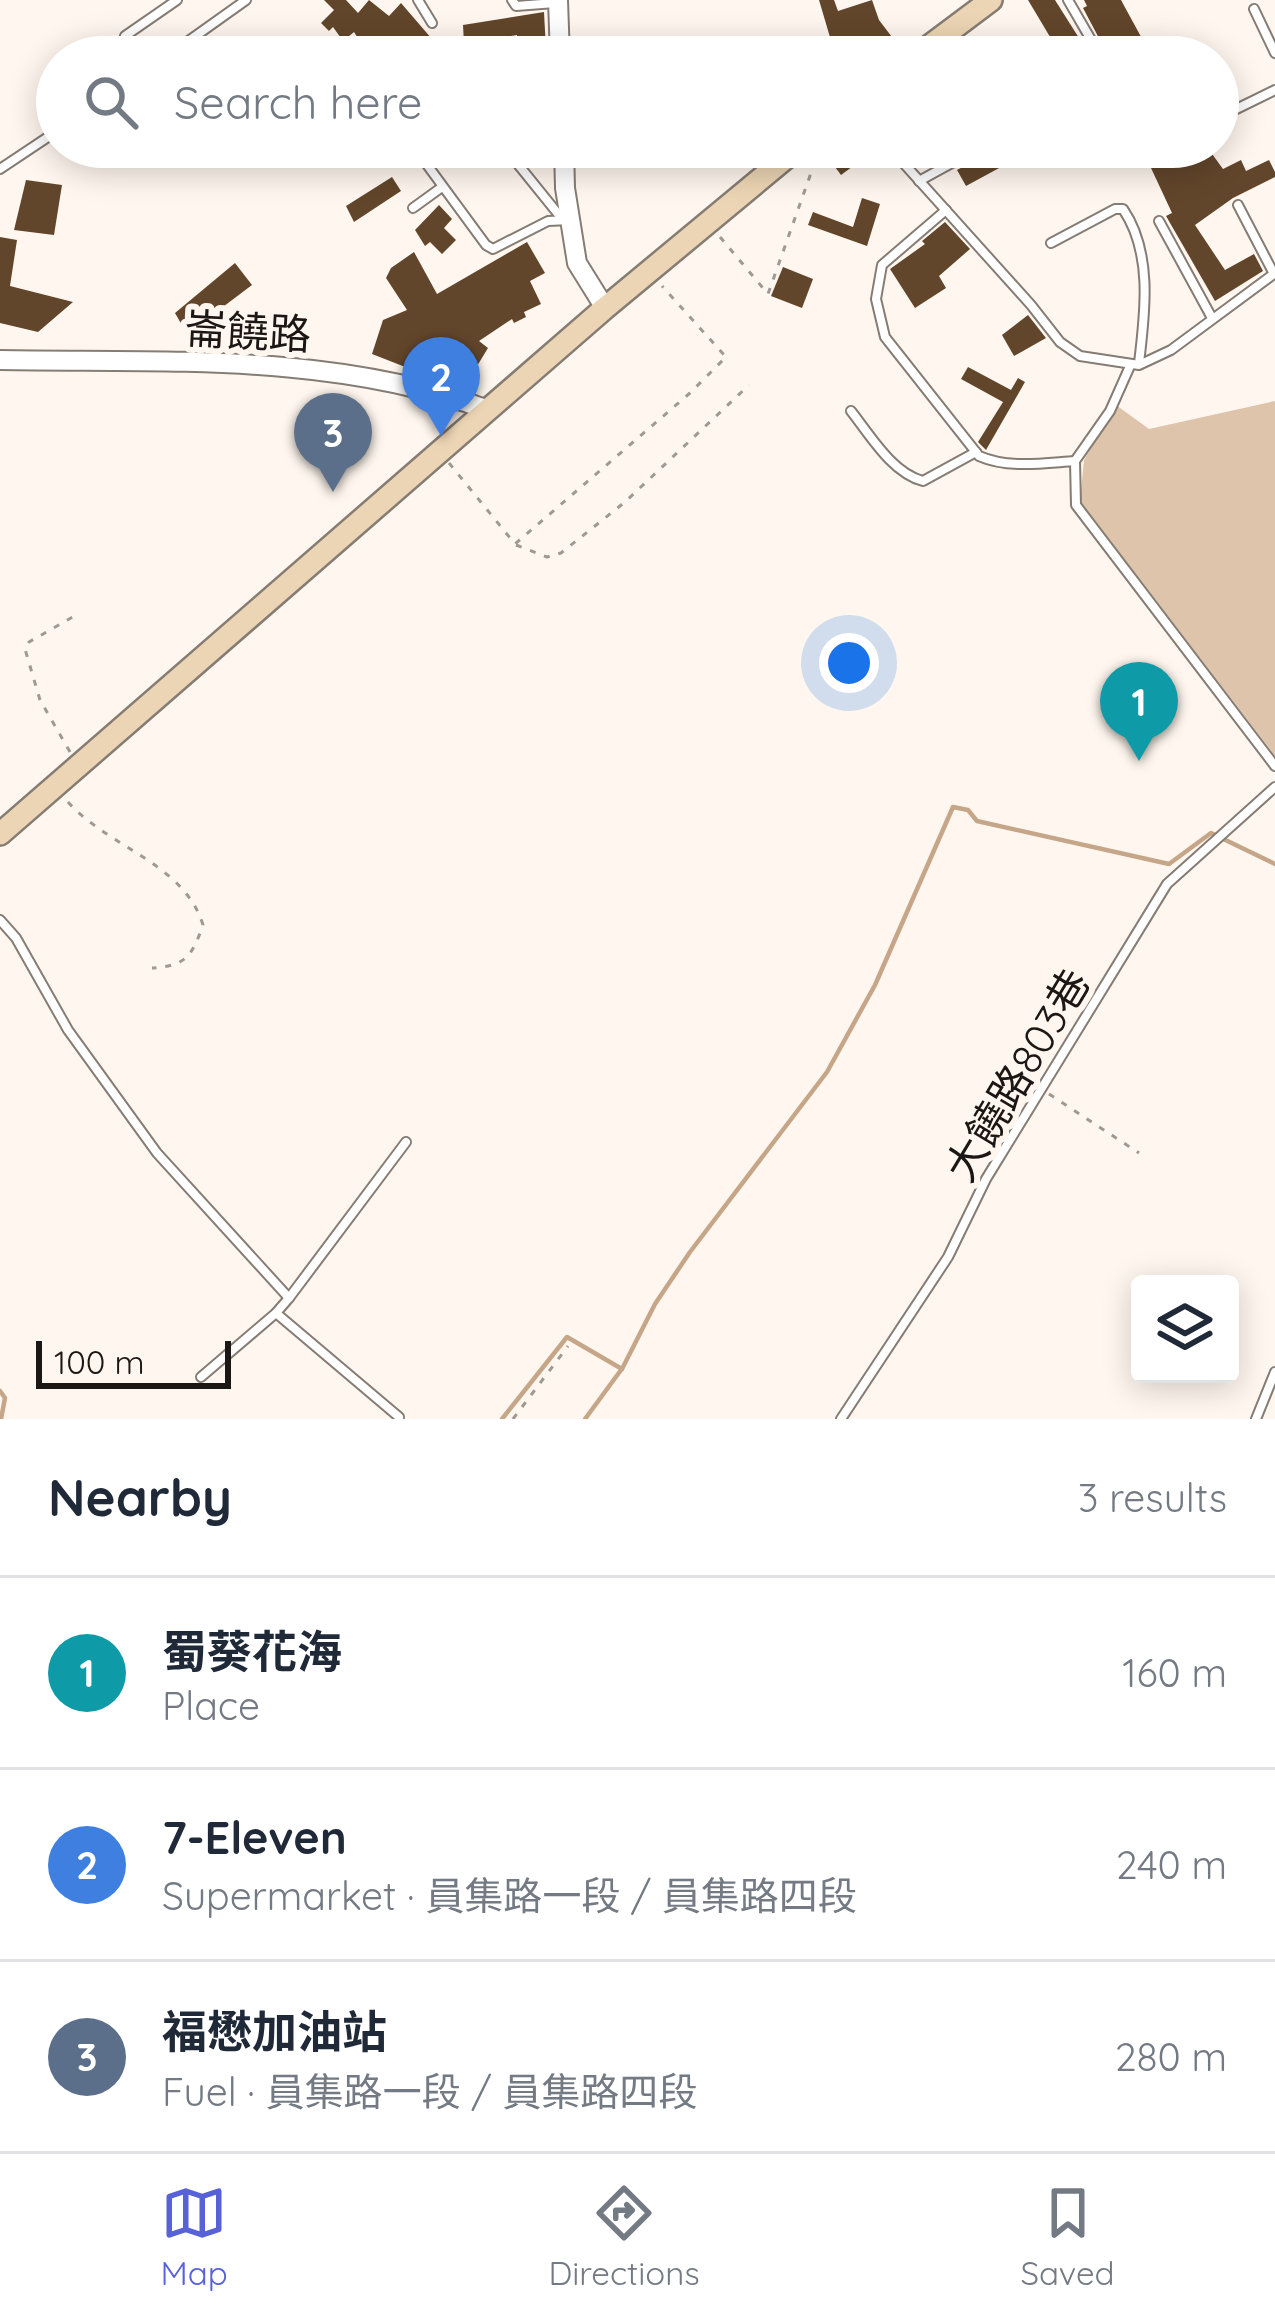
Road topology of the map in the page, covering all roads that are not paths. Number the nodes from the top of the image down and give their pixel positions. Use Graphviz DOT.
graph roads {
  1 [pos="177,0"];
  2 [pos="246,0"];
  3 [pos="418,0"];
  4 [pos="512,0"];
  5 [pos="991,0"];
  6 [pos="1068,0"];
  7 [pos="558,1"];
  8 [pos="1254,9"];
  9 [pos="432,22"];
  10 [pos="125,36"];
  11 [pos="195,36"];
  12 [pos="559,36"];
  13 [pos="943,36"];
  14 [pos="1089,36"];
  15 [pos="1275,53"];
  16 [pos="1275,90"];
  17 [pos="1239,108"];
  18 [pos="36,144"];
  19 [pos="429,168"];
  20 [pos="522,168"];
  21 [pos="564,168"];
  22 [pos="773,168"];
  23 [pos="908,168"];
  24 [pos="943,168"];
  25 [pos="0,169"];
  26 [pos="919,181"];
  27 [pos="442,187"];
  28 [pos="1238,205"];
  29 [pos="413,208"];
  30 [pos="946,210"];
  31 [pos="566,220"];
  32 [pos="1159,221"];
  33 [pos="1051,243"];
  34 [pos="1275,273"];
  35 [pos="605,308"];
  36 [pos="1212,318"];
  37 [pos="0,360"];
  38 [pos="1135,366"];
  39 [pos="488,410"];
  40 [pos="851,411"];
  41 [pos="976,452"];
  42 [pos="1076,461"];
  43 [pos="1275,766"];
  44 [pos="1275,788"];
  45 [pos="0,834"];
  46 [pos="0,920"];
  47 [pos="406,1142"];
  48 [pos="289,1298"];
  49 [pos="276,1313"];
  50 [pos="1275,1372"];
  51 [pos="201,1377"];
  52 [pos="399,1417"];
  53 [pos="841,1419"];
  54 [pos="1256,1419"];
  1 -- 10 [label="lane"];
  2 -- 11 [label="lane"];
  3 -- 9 [label="lane"];
  4 -- 7 [label="lane"];
  5 -- 13 [label="main road"];
  6 -- 14 [label="lane"];
  7 -- 12 [label="street"];
  8 -- 15 [label="lane"];
  16 -- 17 [label="lane"];
  18 -- 25 [label="lane"];
  19 -- 27 [label="lane"];
  20 -- 31 [label="lane"];
  21 -- 31 [label="street"];
  22 -- 35 [label="main road"];
  23 -- 26 [label="lane"];
  24 -- 26 [label="lane"];
  26 -- 30 [label="lane"];
  27 -- 29 [label="lane"];
  27 -- 31 [label="lane"];
  28 -- 34 [label="lane"];
  30 -- 38 [label="lane"];
  30 -- 41 [label="lane"];
  31 -- 35 [label="street"];
  32 -- 36 [label="lane"];
  33 -- 38 [label="lane"];
  34 -- 36 [label="lane"];
  35 -- 39 [label="main road"];
  36 -- 38 [label="lane"];
  37 -- 39 [label="street, 崙饒路"];
  38 -- 42 [label="lane"];
  39 -- 45 [label="main road"];
  40 -- 41 [label="lane"];
  41 -- 42 [label="lane"];
  42 -- 43 [label="lane"];
  44 -- 53 [label="lane, 大饒路803巷"];
  46 -- 48 [label="lane"];
  47 -- 48 [label="lane"];
  48 -- 49 [label="lane"];
  49 -- 51 [label="lane"];
  49 -- 52 [label="lane"];
  50 -- 54 [label="lane"];
}
